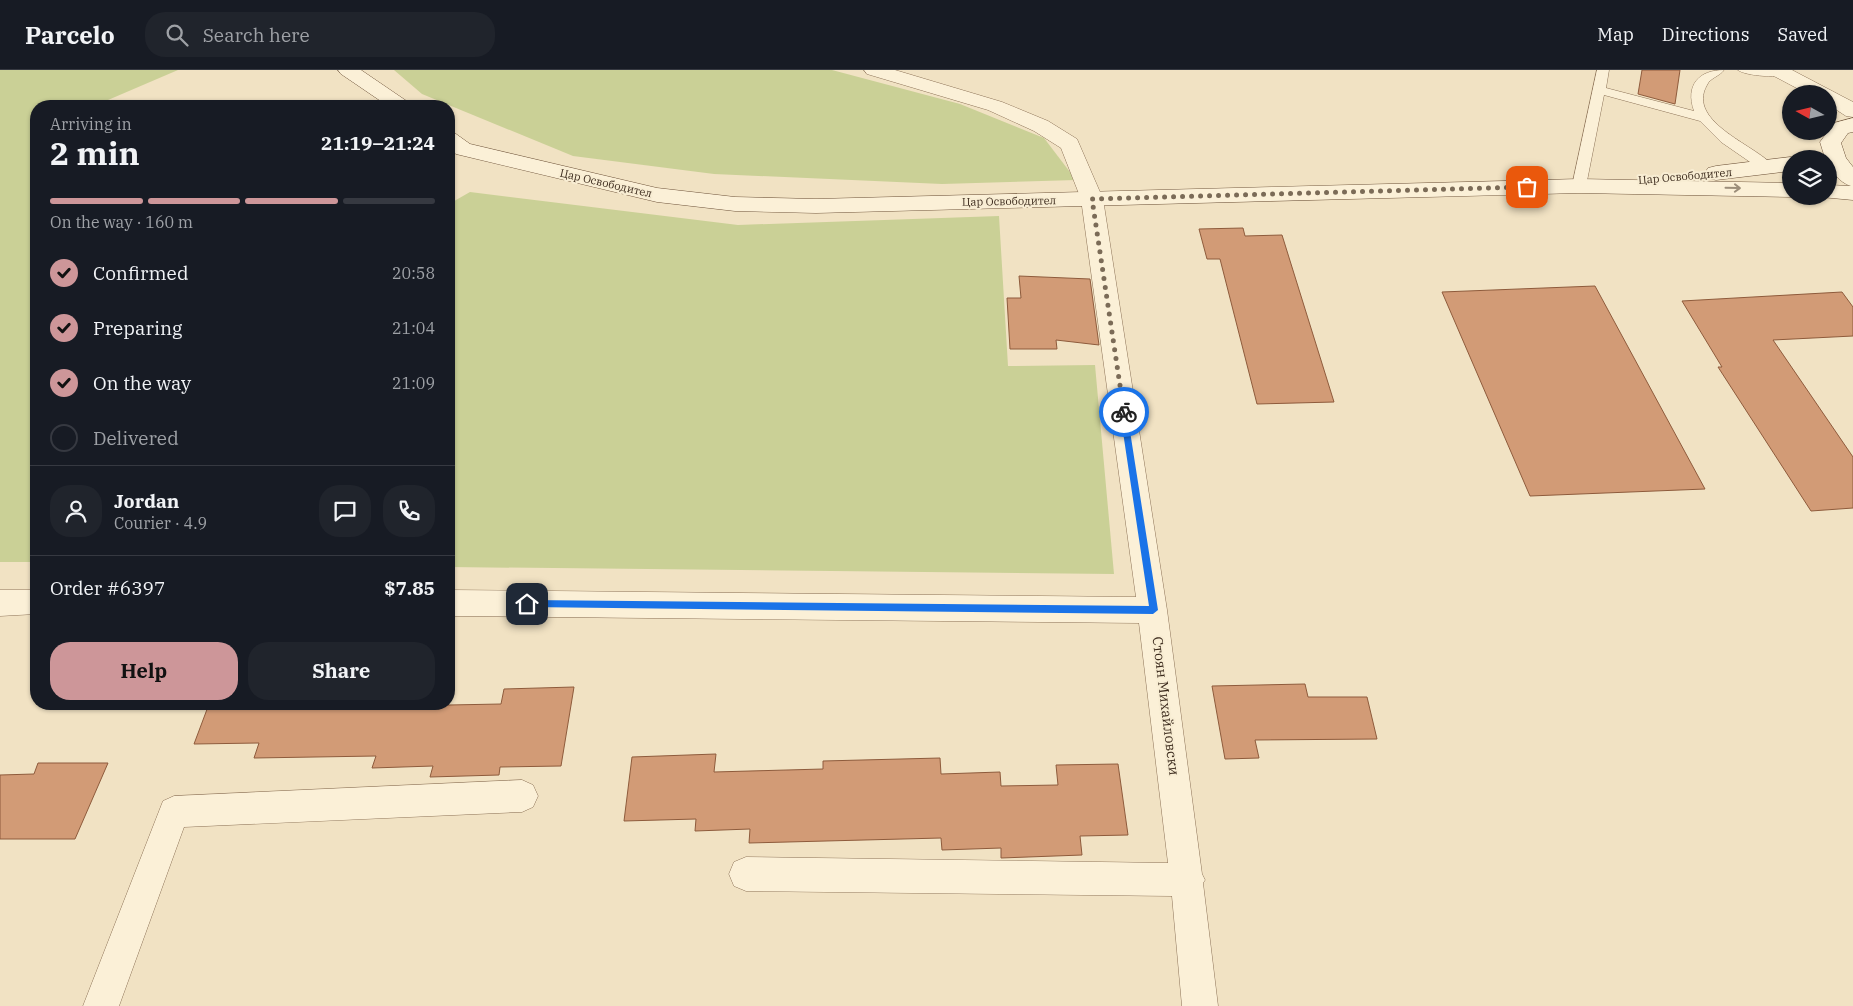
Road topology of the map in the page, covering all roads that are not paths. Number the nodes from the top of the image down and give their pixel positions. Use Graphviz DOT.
graph roads {
  1 [pos="348,70"];
  2 [pos="874,70"];
  3 [pos="1604,70"];
  4 [pos="1718,70"];
  5 [pos="1744,70"];
  6 [pos="1780,72"];
  7 [pos="1806,85"];
  8 [pos="1599,90"];
  9 [pos="391,100"];
  10 [pos="1838,102"];
  11 [pos="1853,111"];
  12 [pos="1702,117"];
  13 [pos="1853,125"];
  14 [pos="455,143"];
  15 [pos="1827,150"];
  16 [pos="1782,166"];
  17 [pos="1837,166"];
  18 [pos="1768,168"];
  19 [pos="1853,179"];
  20 [pos="1579,186"];
  21 [pos="1782,190"];
  22 [pos="1837,192"];
  23 [pos="1853,193"];
  24 [pos="1092,199"];
  25 [pos="0,602"];
  26 [pos="30,602"];
  27 [pos="455,603"];
  28 [pos="1153,610"];
  29 [pos="522,796"];
  30 [pos="746,874"];
  31 [pos="1188,880"];
  32 [pos="101,1006"];
  33 [pos="1200,1006"];
  1 -- 9 [label="street"];
  2 -- 24 [label="street, Стоян Михайловски"];
  3 -- 8 [label="lane"];
  4 -- 12 [label="lane"];
  5 -- 6 [label="lane"];
  6 -- 7 [label="street"];
  8 -- 12 [label="lane"];
  8 -- 20 [label="lane"];
  10 -- 11 [label="street"];
  12 -- 18 [label="lane"];
  13 -- 15 [label="street"];
  14 -- 24 [label="street, Цар Освободител"];
  16 -- 18 [label="street, Цар Освободител"];
  17 -- 19 [label="street"];
  18 -- 20 [label="street, Цар Освободител"];
  20 -- 21 [label="street, Цар Освободител, one-way"];
  20 -- 24 [label="street, Цар Освободител"];
  22 -- 23 [label="street"];
  24 -- 28 [label="street, Стоян Михайловски"];
  25 -- 26 [label="street"];
  27 -- 28 [label="street"];
  28 -- 31 [label="street, Стоян Михайловски"];
  29 -- 32 [label="street"];
  30 -- 31 [label="street"];
  31 -- 33 [label="street, Стоян Михайловски"];
}
